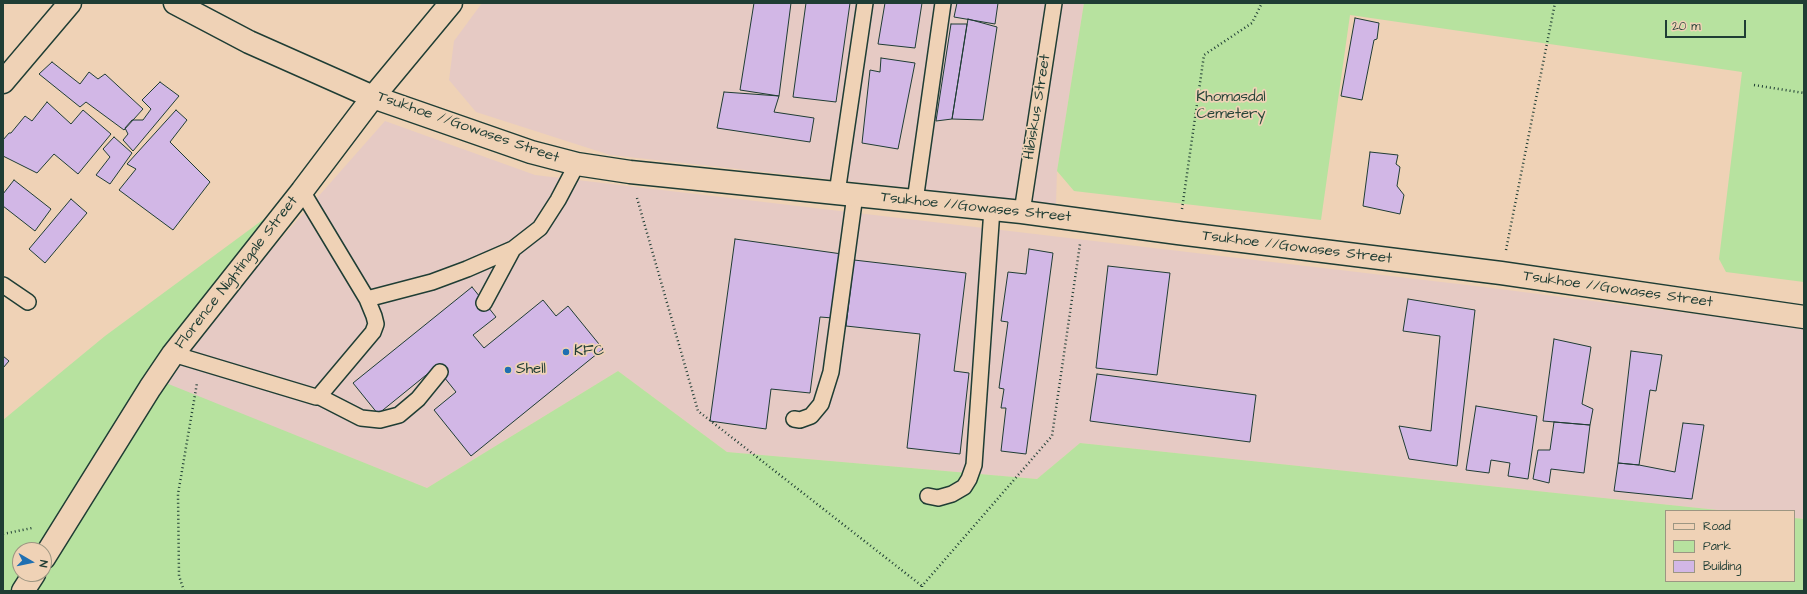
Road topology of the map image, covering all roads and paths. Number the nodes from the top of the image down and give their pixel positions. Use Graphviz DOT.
graph roads {
  1 [pos="70,3"];
  2 [pos="175,3"];
  3 [pos="451,3"];
  4 [pos="865,3"];
  5 [pos="943,3"];
  6 [pos="1054,3"];
  7 [pos="1262,3"];
  8 [pos="1555,3"];
  9 [pos="3,82"];
  10 [pos="1754,85"];
  11 [pos="1804,93"];
  12 [pos="373,97"];
  13 [pos="577,164"];
  14 [pos="630,172"];
  15 [pos="302,191"];
  16 [pos="846,194"];
  17 [pos="915,201"];
  18 [pos="992,209"];
  19 [pos="1022,212"];
  20 [pos="1083,220"];
  21 [pos="1178,233"];
  22 [pos="513,250"];
  23 [pos="1502,273"];
  24 [pos="3,285"];
  25 [pos="367,299"];
  26 [pos="28,302"];
  27 [pos="484,303"];
  28 [pos="1804,317"];
  29 [pos="173,354"];
  30 [pos="200,361"];
  31 [pos="440,372"];
  32 [pos="318,396"];
  33 [pos="794,419"];
  34 [pos="928,496"];
  35 [pos="52,545"];
  36 [pos="29,582"];
  37 [pos="922,586"];
  38 [pos="23,591"];
  39 [pos="184,591"];
  40 [pos="922,591"];
  1 -- 9 [label="street"];
  2 -- 12 [label="street, Tsukhoe //Gowases Street"];
  3 -- 12 [label="street, Florence Nightingale Street"];
  4 -- 16 [label="lane"];
  5 -- 17 [label="lane"];
  6 -- 19 [label="lane, Hibiskus Street"];
  7 -- 21 [label="path"];
  8 -- 23 [label="path"];
  10 -- 11 [label="path"];
  12 -- 13 [label="street, Tsukhoe //Gowases Street"];
  12 -- 15 [label="street, Florence Nightingale Street"];
  13 -- 14 [label="street, Tsukhoe //Gowases Street"];
  13 -- 22 [label="lane"];
  14 -- 16 [label="street, Tsukhoe //Gowases Street"];
  14 -- 37 [label="path"];
  15 -- 25 [label="lane"];
  15 -- 29 [label="street, Florence Nightingale Street"];
  16 -- 17 [label="street, Tsukhoe //Gowases Street"];
  16 -- 33 [label="lane"];
  17 -- 18 [label="street, Tsukhoe //Gowases Street"];
  18 -- 19 [label="street, Tsukhoe //Gowases Street"];
  18 -- 34 [label="lane"];
  19 -- 20 [label="street, Tsukhoe //Gowases Street"];
  20 -- 21 [label="street, Tsukhoe //Gowases Street"];
  20 -- 37 [label="path"];
  21 -- 23 [label="street, Tsukhoe //Gowases Street"];
  22 -- 25 [label="lane"];
  22 -- 27 [label="lane"];
  23 -- 28 [label="street, Tsukhoe //Gowases Street"];
  24 -- 26 [label="lane"];
  25 -- 32 [label="lane"];
  29 -- 30 [label="lane"];
  29 -- 35 [label="street, Florence Nightingale Street"];
  30 -- 32 [label="lane"];
  30 -- 39 [label="path"];
  31 -- 32 [label="lane"];
  36 -- 38 [label="street"];
  37 -- 40 [label="path"];
}
